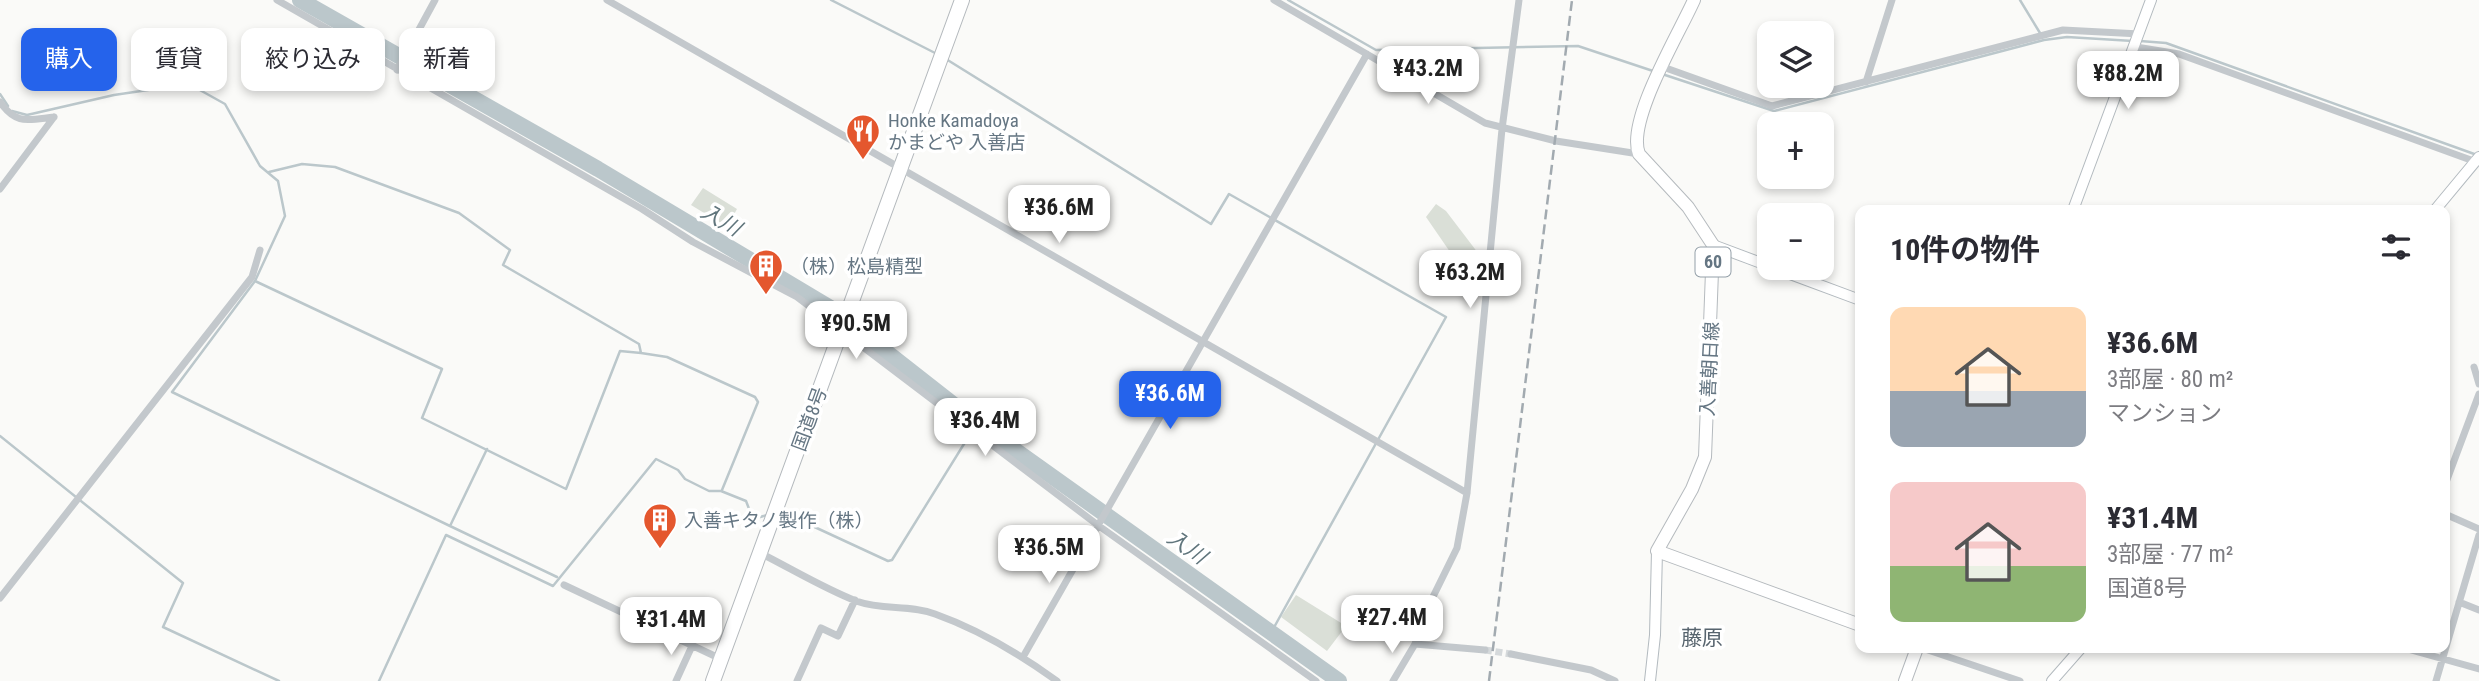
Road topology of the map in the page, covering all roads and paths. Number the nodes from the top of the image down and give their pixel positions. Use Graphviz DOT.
graph roads {
  1 [pos="277,0"];
  2 [pos="435,0"];
  3 [pos="607,0"];
  4 [pos="962,0"];
  5 [pos="1274,0"];
  6 [pos="1519,0"];
  7 [pos="1694,0"];
  8 [pos="1892,0"];
  9 [pos="2151,0"];
  10 [pos="2140,34"];
  11 [pos="2136,47"];
  12 [pos="1367,54"];
  13 [pos="1663,67"];
  14 [pos="398,68"];
  15 [pos="1866,82"];
  16 [pos="0,102"];
  17 [pos="1502,130"];
  18 [pos="1639,154"];
  19 [pos="2478,161"];
  20 [pos="901,169"];
  21 [pos="0,189"];
  22 [pos="2075,205"];
  23 [pos="2439,205"];
  24 [pos="1713,245"];
  25 [pos="260,250"];
  26 [pos="1757,262"];
  27 [pos="1806,280"];
  28 [pos="1855,298"];
  29 [pos="841,332"];
  30 [pos="1204,345"];
  31 [pos="2474,367"];
  32 [pos="2479,384"];
  33 [pos="2479,394"];
  34 [pos="2450,472"];
  35 [pos="1467,493"];
  36 [pos="2450,517"];
  37 [pos="1099,526"];
  38 [pos="2479,532"];
  39 [pos="1657,551"];
  40 [pos="760,554"];
  41 [pos="564,585"];
  42 [pos="0,598"];
  43 [pos="855,600"];
  44 [pos="2459,602"];
  45 [pos="2479,610"];
  46 [pos="1855,623"];
  47 [pos="2450,634"];
  48 [pos="1415,644"];
  49 [pos="692,646"];
  50 [pos="1485,650"];
  51 [pos="1917,653"];
  52 [pos="1934,653"];
  53 [pos="2077,653"];
  54 [pos="2422,653"];
  55 [pos="2445,653"];
  56 [pos="1511,654"];
  57 [pos="1023,657"];
  58 [pos="721,659"];
  59 [pos="2443,659"];
  60 [pos="2479,669"];
  61 [pos="1055,680"];
  62 [pos="676,681"];
  63 [pos="713,681"];
  64 [pos="797,681"];
  65 [pos="1315,681"];
  66 [pos="1393,681"];
  67 [pos="1615,681"];
  68 [pos="1650,681"];
  69 [pos="1905,681"];
  70 [pos="2020,681"];
  71 [pos="2052,681"];
  72 [pos="2436,681"];
  1 -- 14 [label="street"];
  2 -- 14 [label="street"];
  3 -- 20 [label="street"];
  4 -- 20 [label="highway, 国道8号"];
  5 -- 12 [label="street"];
  6 -- 17 [label="street"];
  7 -- 13 [label="main road"];
  8 -- 15 [label="street"];
  9 -- 10 [label="street"];
  10 -- 11 [label="street"];
  10 -- 15 [label="street"];
  11 -- 19 [label="street"];
  11 -- 22 [label="street"];
  12 -- 17 [label="street"];
  12 -- 30 [label="street"];
  13 -- 15 [label="street"];
  13 -- 18 [label="main road"];
  14 -- 29 [label="street"];
  16 -- 21 [label="street"];
  17 -- 18 [label="street"];
  17 -- 35 [label="street"];
  18 -- 24 [label="main road, 60"];
  19 -- 23 [label="street"];
  20 -- 29 [label="highway, 国道8号"];
  20 -- 30 [label="street"];
  24 -- 26 [label="street"];
  24 -- 39 [label="main road, 入善朝日線 / 60"];
  25 -- 42 [label="street"];
  27 -- 28 [label="street"];
  29 -- 37 [label="street"];
  29 -- 40 [label="highway, 国道8号"];
  30 -- 35 [label="street"];
  30 -- 37 [label="street"];
  31 -- 32 [label="street"];
  33 -- 34 [label="street"];
  35 -- 48 [label="street"];
  36 -- 38 [label="street"];
  37 -- 57 [label="street"];
  37 -- 65 [label="street"];
  38 -- 44 [label="street"];
  39 -- 46 [label="main road"];
  39 -- 68 [label="street"];
  40 -- 43 [label="street"];
  40 -- 58 [label="highway, 国道8号"];
  41 -- 49 [label="street"];
  43 -- 57 [label="street"];
  43 -- 64 [label="street"];
  44 -- 45 [label="street"];
  44 -- 47 [label="street"];
  48 -- 50 [label="street"];
  48 -- 66 [label="street"];
  49 -- 58 [label="street"];
  49 -- 62 [label="street"];
  51 -- 69 [label="main road"];
  52 -- 70 [label="street"];
  53 -- 71 [label="street"];
  54 -- 59 [label="street"];
  55 -- 59 [label="street"];
  56 -- 67 [label="street"];
  57 -- 61 [label="street"];
  58 -- 63 [label="highway, 国道8号"];
  59 -- 60 [label="street"];
  59 -- 72 [label="street"];
}
